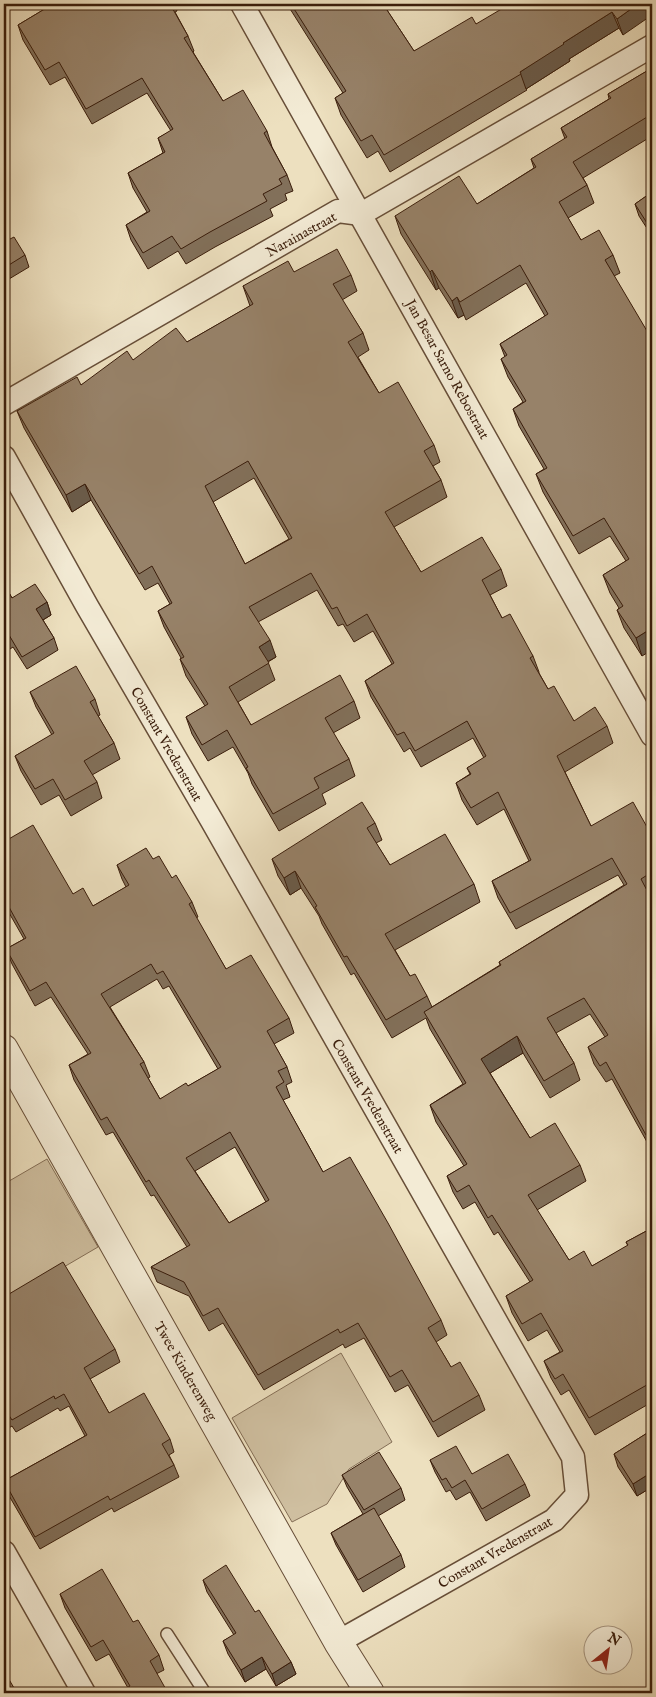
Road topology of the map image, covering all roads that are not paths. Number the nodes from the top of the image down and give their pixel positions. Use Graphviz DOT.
graph roads {
  1 [pos="242,4"];
  2 [pos="652,46"];
  3 [pos="361,214"];
  4 [pos="4,404"];
  5 [pos="4,458"];
  6 [pos="652,735"];
  7 [pos="4,1049"];
  8 [pos="4,1552"];
  9 [pos="167,1634"];
  10 [pos="338,1642"];
  11 [pos="84,1693"];
  12 [pos="205,1693"];
  13 [pos="370,1693"];
  1 -- 3 [label="street, Jan Besar Sarno Rebostraat"];
  2 -- 3 [label="street"];
  3 -- 4 [label="street, Narainastraat"];
  3 -- 6 [label="street, Jan Besar Sarno Rebostraat"];
  5 -- 10 [label="street, Constant Vredenstraat"];
  7 -- 10 [label="street, Twee Kinderenweg"];
  8 -- 11 [label="street"];
  9 -- 12 [label="lane"];
  10 -- 13 [label="street, Twee Kinderenweg"];
}
